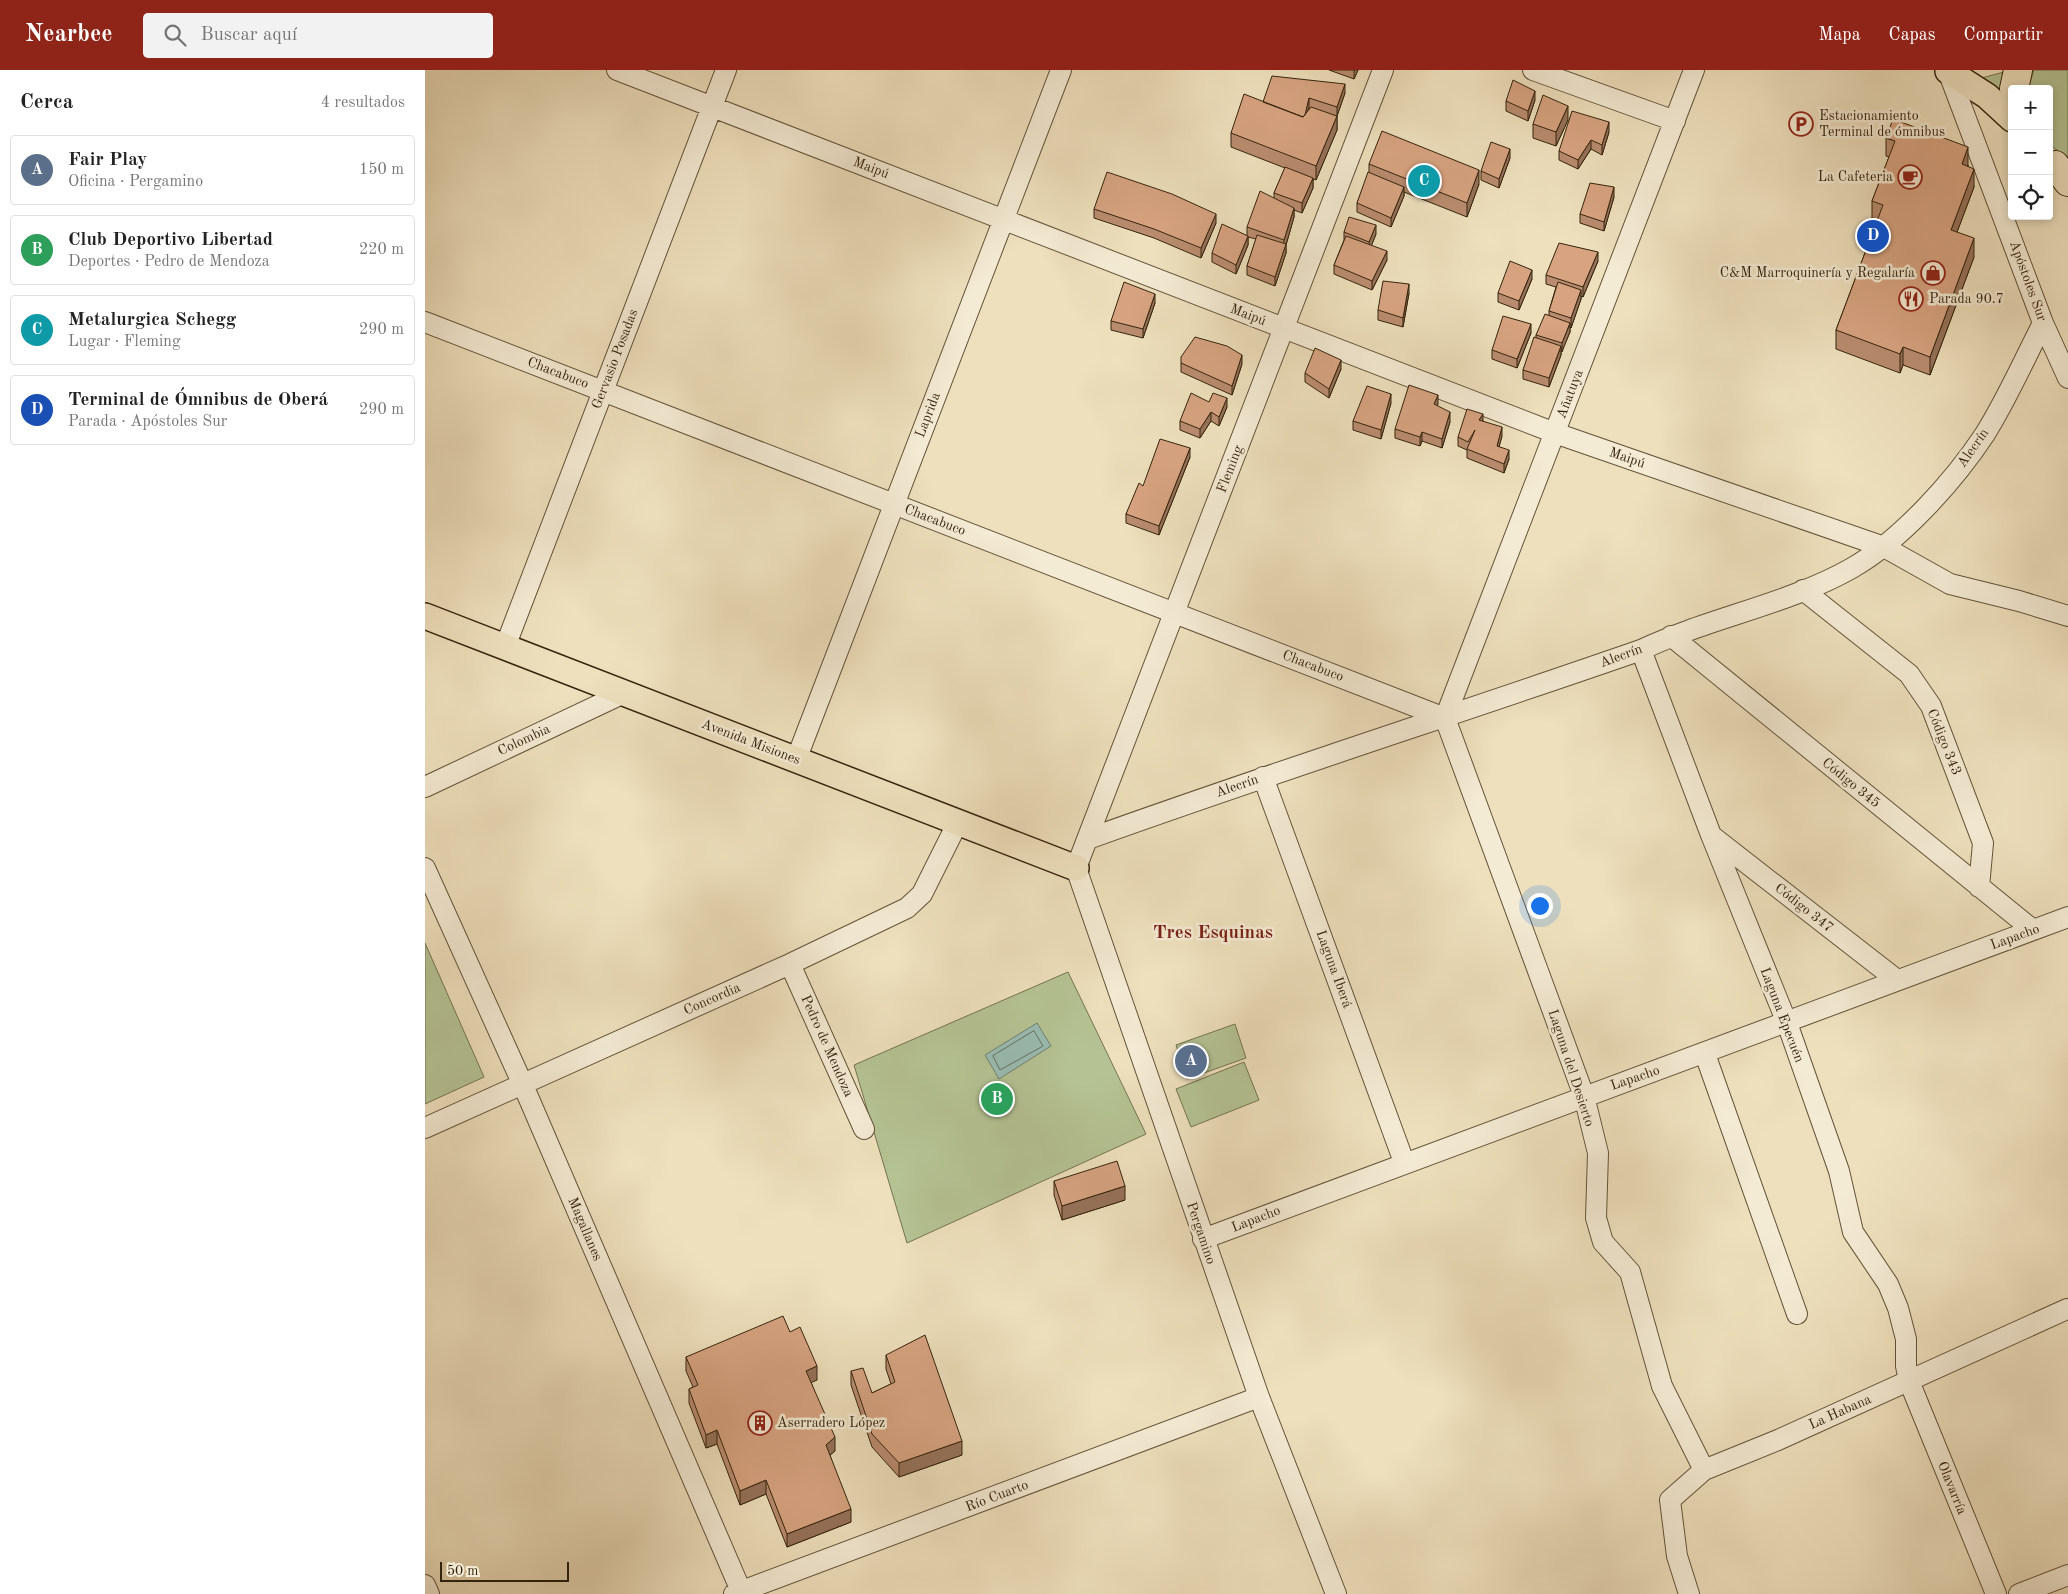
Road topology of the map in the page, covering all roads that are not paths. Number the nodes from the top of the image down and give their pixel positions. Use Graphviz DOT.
graph roads {
  1 [pos="617,70"];
  2 [pos="726,70"];
  3 [pos="1061,70"];
  4 [pos="1383,70"];
  5 [pos="1533,70"];
  6 [pos="1693,70"];
  7 [pos="1983,70"];
  8 [pos="2018,70"];
  9 [pos="1944,71"];
  10 [pos="2015,85"];
  11 [pos="712,107"];
  12 [pos="2008,115"];
  13 [pos="1675,121"];
  14 [pos="1003,219"];
  15 [pos="425,322"];
  16 [pos="2043,324"];
  17 [pos="1284,328"];
  18 [pos="2068,378"];
  19 [pos="603,391"];
  20 [pos="1555,433"];
  21 [pos="894,504"];
  22 [pos="1884,547"];
  23 [pos="1803,590"];
  24 [pos="1175,613"];
  25 [pos="425,616"];
  26 [pos="2068,616"];
  27 [pos="1671,636"];
  28 [pos="505,647"];
  29 [pos="1641,650"];
  30 [pos="624,693"];
  31 [pos="1445,718"];
  32 [pos="796,760"];
  33 [pos="1263,776"];
  34 [pos="425,787"];
  35 [pos="959,822"];
  36 [pos="1711,835"];
  37 [pos="1088,838"];
  38 [pos="425,868"];
  39 [pos="1076,868"];
  40 [pos="1979,887"];
  41 [pos="2068,917"];
  42 [pos="2033,930"];
  43 [pos="790,964"];
  44 [pos="1897,980"];
  45 [pos="1787,1023"];
  46 [pos="1705,1054"];
  47 [pos="523,1084"];
  48 [pos="1584,1096"];
  49 [pos="425,1128"];
  50 [pos="864,1129"];
  51 [pos="1404,1162"];
  52 [pos="1203,1239"];
  53 [pos="2067,1309"];
  54 [pos="1797,1314"];
  55 [pos="1909,1381"];
  56 [pos="1259,1397"];
  57 [pos="1704,1470"];
  58 [pos="2068,1575"];
  59 [pos="425,1585"];
  60 [pos="738,1593"];
  61 [pos="429,1594"];
  62 [pos="1336,1594"];
  63 [pos="1689,1594"];
  64 [pos="1995,1594"];
  65 [pos="2019,1594"];
  1 -- 11 [label="street, Maipú"];
  2 -- 11 [label="street, Gervasio Posadas"];
  3 -- 14 [label="street, Laprida"];
  4 -- 17 [label="street, Fleming"];
  5 -- 13 [label="street"];
  6 -- 13 [label="street, Añatuya"];
  7 -- 9 [label="main road"];
  8 -- 10 [label="highway"];
  9 -- 12 [label="main road"];
  9 -- 16 [label="street, Apóstoles Sur"];
  11 -- 14 [label="street, Maipú"];
  11 -- 19 [label="street, Gervasio Posadas"];
  13 -- 20 [label="street, Añatuya"];
  14 -- 17 [label="street, Maipú"];
  14 -- 21 [label="street, Laprida"];
  15 -- 19 [label="street, Chacabuco"];
  16 -- 18 [label="street, Apóstoles Sur"];
  16 -- 22 [label="street, Alecrín"];
  17 -- 20 [label="street, Maipú"];
  17 -- 24 [label="street, Fleming"];
  19 -- 21 [label="street, Chacabuco"];
  19 -- 28 [label="street, Gervasio Posadas"];
  20 -- 22 [label="street, Maipú"];
  20 -- 31 [label="street, Añatuya"];
  21 -- 24 [label="street, Chacabuco"];
  21 -- 32 [label="street, Laprida"];
  22 -- 23 [label="street, Alecrín"];
  22 -- 26 [label="street, Maipú"];
  23 -- 27 [label="street, Alecrín"];
  23 -- 40 [label="street, Código 343"];
  24 -- 31 [label="street, Chacabuco"];
  24 -- 37 [label="street, Fleming"];
  25 -- 28 [label="main road, Avenida Misiones"];
  27 -- 29 [label="street, Alecrín"];
  27 -- 40 [label="street, Código 345"];
  28 -- 30 [label="main road, Avenida Misiones"];
  29 -- 31 [label="street, Alecrín"];
  29 -- 36 [label="street, Laguna Epecuén"];
  30 -- 32 [label="main road, Avenida Misiones"];
  30 -- 34 [label="street, Colombia"];
  31 -- 33 [label="street, Alecrín"];
  31 -- 48 [label="street, Laguna del Desierto"];
  32 -- 35 [label="main road, Avenida Misiones"];
  33 -- 37 [label="street, Alecrín"];
  33 -- 51 [label="street, Laguna Iberá"];
  35 -- 39 [label="main road, Avenida Misiones"];
  35 -- 43 [label="street, Concordia"];
  36 -- 44 [label="street, Código 347"];
  36 -- 45 [label="street, Laguna Epecuén"];
  37 -- 39 [label="street, Fleming"];
  38 -- 47 [label="street, Magallanes"];
  39 -- 52 [label="street, Pergamino"];
  40 -- 42 [label="street, Código 345"];
  41 -- 42 [label="street, Lapacho"];
  42 -- 44 [label="street, Lapacho"];
  43 -- 47 [label="street, Concordia"];
  43 -- 50 [label="street, Pedro de Mendoza"];
  44 -- 45 [label="street, Lapacho"];
  45 -- 46 [label="street, Lapacho"];
  45 -- 55 [label="street, Laguna Epecuén"];
  46 -- 48 [label="street, Lapacho"];
  46 -- 54 [label="street"];
  47 -- 49 [label="street, Concordia"];
  47 -- 60 [label="street, Magallanes"];
  48 -- 51 [label="street, Lapacho"];
  48 -- 57 [label="street, Laguna del Desierto"];
  51 -- 52 [label="street, Lapacho"];
  52 -- 56 [label="street, Pergamino"];
  53 -- 55 [label="street, La Habana"];
  55 -- 57 [label="street, La Habana"];
  55 -- 64 [label="street, Olavarría"];
  56 -- 60 [label="street, Río Cuarto"];
  56 -- 62 [label="street, Pergamino"];
  57 -- 63 [label="street, La Habana"];
  58 -- 65 [label="street"];
  59 -- 61 [label="street"];
}
